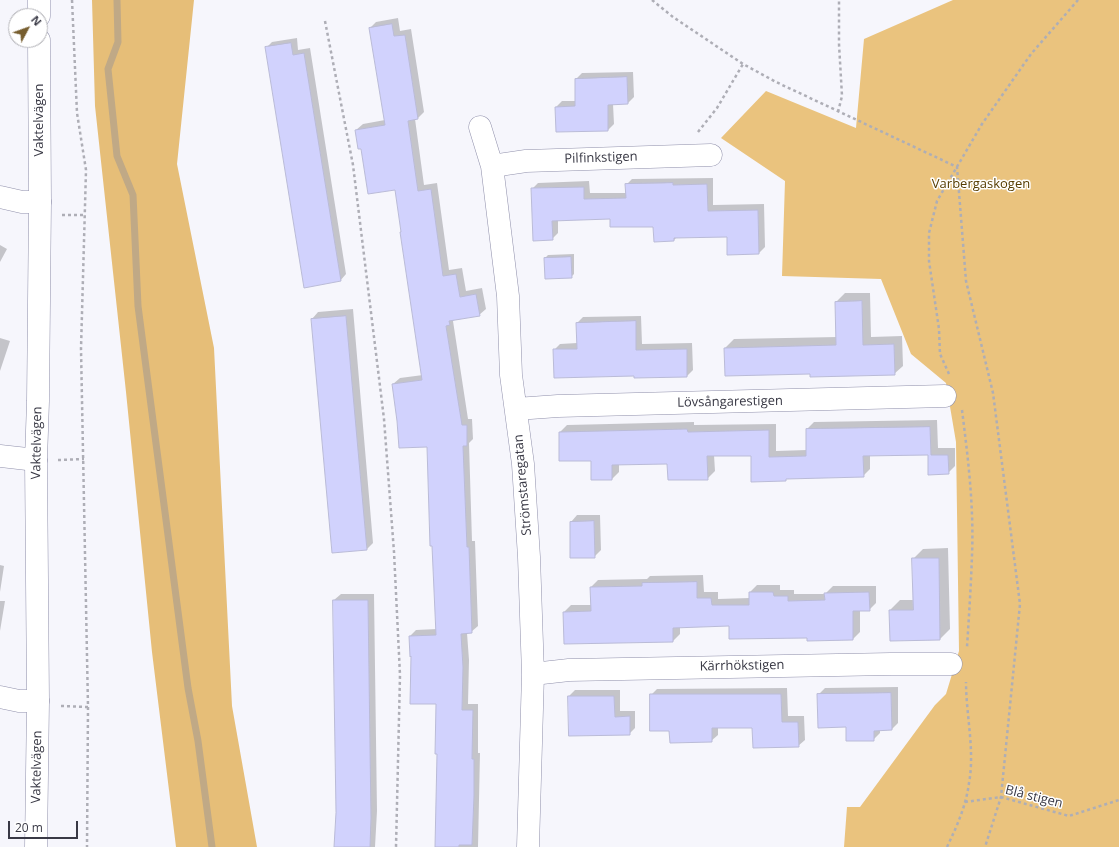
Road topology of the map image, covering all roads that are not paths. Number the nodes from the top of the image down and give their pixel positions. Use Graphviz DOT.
graph roads {
  1 [pos="39,48"];
  2 [pos="480,127"];
  3 [pos="711,155"];
  4 [pos="492,166"];
  5 [pos="0,197"];
  6 [pos="40,202"];
  7 [pos="953,400"];
  8 [pos="516,408"];
  9 [pos="0,456"];
  10 [pos="36,460"];
  11 [pos="959,659"];
  12 [pos="533,674"];
  13 [pos="0,697"];
  14 [pos="38,701"];
  15 [pos="36,847"];
  16 [pos="528,847"];
  1 -- 6 [label="street, Vaktelvägen"];
  2 -- 4 [label="street, Strömstaregatan"];
  3 -- 4 [label="street, Pilfinkstigen"];
  4 -- 8 [label="street, Strömstaregatan"];
  5 -- 6 [label="street"];
  6 -- 10 [label="street, Vaktelvägen"];
  7 -- 8 [label="street, Lövsångarestigen"];
  8 -- 12 [label="street, Strömstaregatan"];
  9 -- 10 [label="street"];
  10 -- 14 [label="street, Vaktelvägen"];
  11 -- 12 [label="street, Kärrhökstigen"];
  12 -- 16 [label="street, Strömstaregatan"];
  13 -- 14 [label="street"];
  14 -- 15 [label="street, Vaktelvägen"];
}
